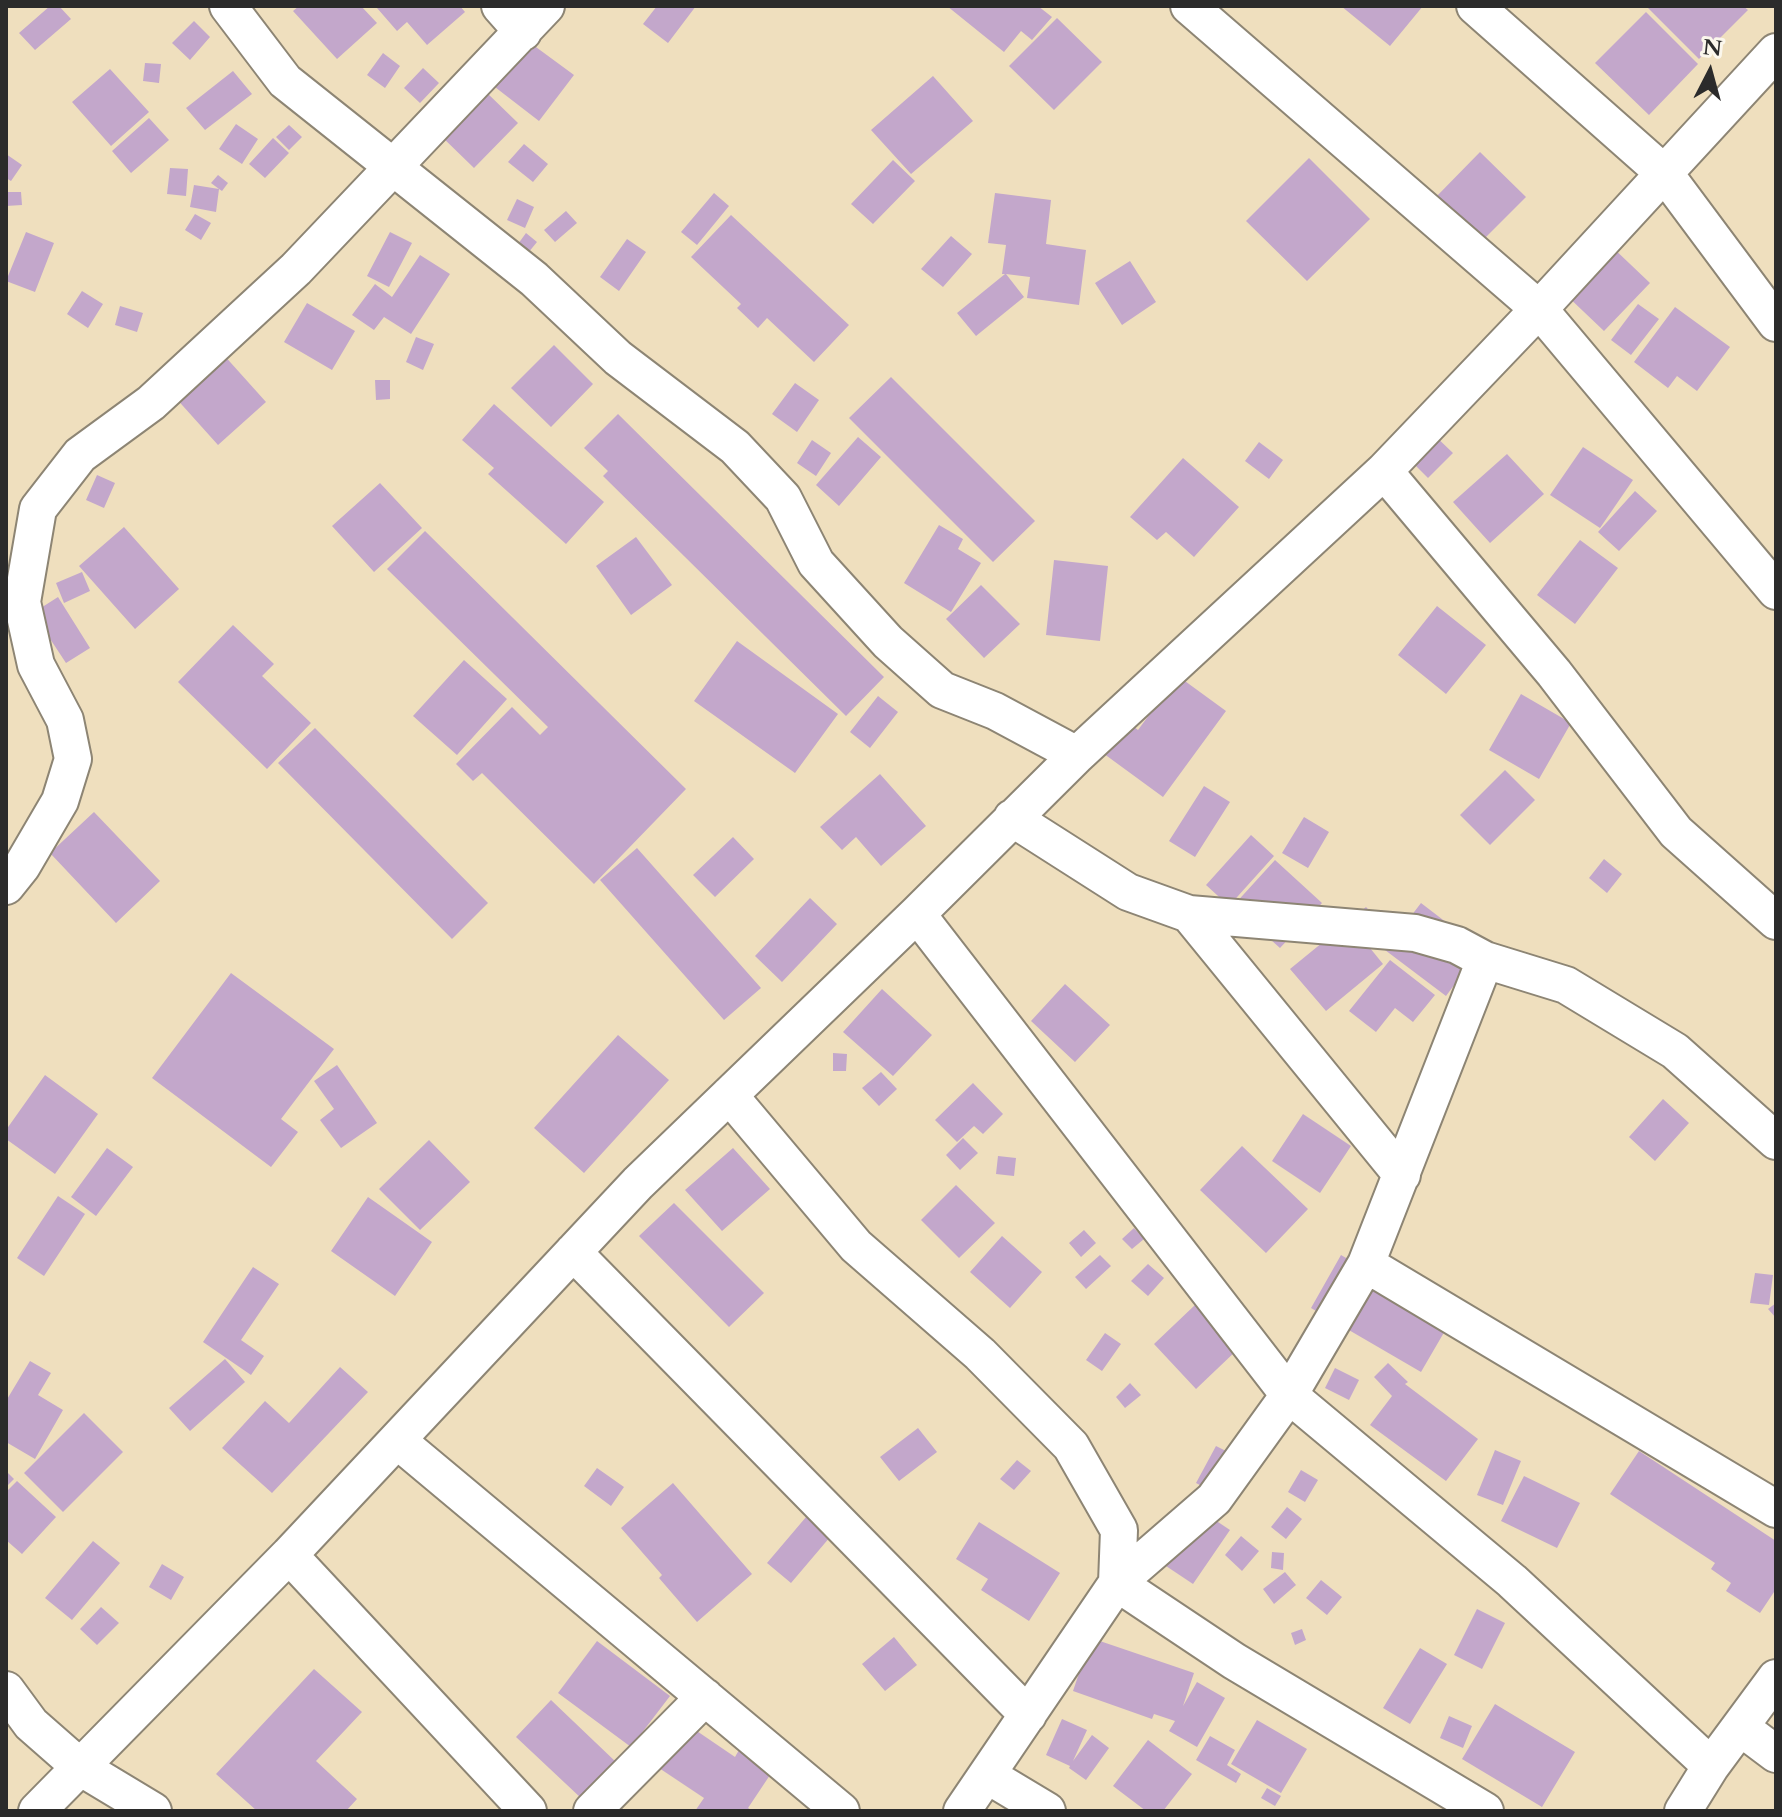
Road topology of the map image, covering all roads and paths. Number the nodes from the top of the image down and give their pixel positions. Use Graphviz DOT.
graph roads {
  1 [pos="228,6"];
  2 [pos="1189,6"];
  3 [pos="1475,6"];
  4 [pos="523,15"];
  5 [pos="1776,52"];
  6 [pos="393,168"];
  7 [pos="1665,174"];
  8 [pos="1539,309"];
  9 [pos="1776,323"];
  10 [pos="1384,471"];
  11 [pos="1776,591"];
  12 [pos="1077,755"];
  13 [pos="1012,818"];
  14 [pos="6,886"];
  15 [pos="917,914"];
  16 [pos="1189,914"];
  17 [pos="1776,921"];
  18 [pos="1485,960"];
  19 [pos="729,1095"];
  20 [pos="1776,1141"];
  21 [pos="1402,1175"];
  22 [pos="573,1252"];
  23 [pos="1366,1264"];
  24 [pos="1289,1395"];
  25 [pos="398,1441"];
  26 [pos="1776,1509"];
  27 [pos="289,1555"];
  28 [pos="1117,1583"];
  29 [pos="1776,1678"];
  30 [pos="6,1690"];
  31 [pos="705,1697"];
  32 [pos="1028,1715"];
  33 [pos="1740,1727"];
  34 [pos="1776,1754"];
  35 [pos="1711,1766"];
  36 [pos="80,1767"];
  37 [pos="987,1775"];
  38 [pos="37,1811"];
  39 [pos="153,1811"];
  40 [pos="528,1811"];
  41 [pos="592,1811"];
  42 [pos="841,1811"];
  43 [pos="962,1811"];
  44 [pos="1047,1811"];
  45 [pos="1485,1811"];
  46 [pos="1683,1811"];
  1 -- 6 [label="street"];
  2 -- 8 [label="street"];
  3 -- 7 [label="street"];
  4 -- 6 [label="street"];
  5 -- 7 [label="street"];
  6 -- 12 [label="street"];
  6 -- 14 [label="street"];
  7 -- 8 [label="street"];
  7 -- 9 [label="street"];
  8 -- 10 [label="street"];
  8 -- 11 [label="street"];
  10 -- 12 [label="street"];
  10 -- 17 [label="street"];
  12 -- 13 [label="street"];
  13 -- 15 [label="street"];
  13 -- 16 [label="street"];
  15 -- 19 [label="street"];
  15 -- 24 [label="street"];
  16 -- 18 [label="street"];
  16 -- 21 [label="street"];
  18 -- 20 [label="street"];
  18 -- 21 [label="street"];
  19 -- 22 [label="street"];
  19 -- 28 [label="street"];
  21 -- 23 [label="street"];
  22 -- 25 [label="street"];
  22 -- 32 [label="street"];
  23 -- 24 [label="street"];
  23 -- 26 [label="street"];
  24 -- 28 [label="street"];
  24 -- 35 [label="street"];
  25 -- 27 [label="street"];
  25 -- 31 [label="street"];
  27 -- 36 [label="street"];
  27 -- 40 [label="street"];
  28 -- 32 [label="street"];
  28 -- 45 [label="street"];
  29 -- 33 [label="street"];
  30 -- 36 [label="street"];
  31 -- 41 [label="street"];
  31 -- 42 [label="street"];
  32 -- 37 [label="street"];
  33 -- 34 [label="street"];
  33 -- 35 [label="street"];
  35 -- 46 [label="street"];
  36 -- 38 [label="street"];
  36 -- 39 [label="street"];
  37 -- 43 [label="street"];
  37 -- 44 [label="street"];
}
